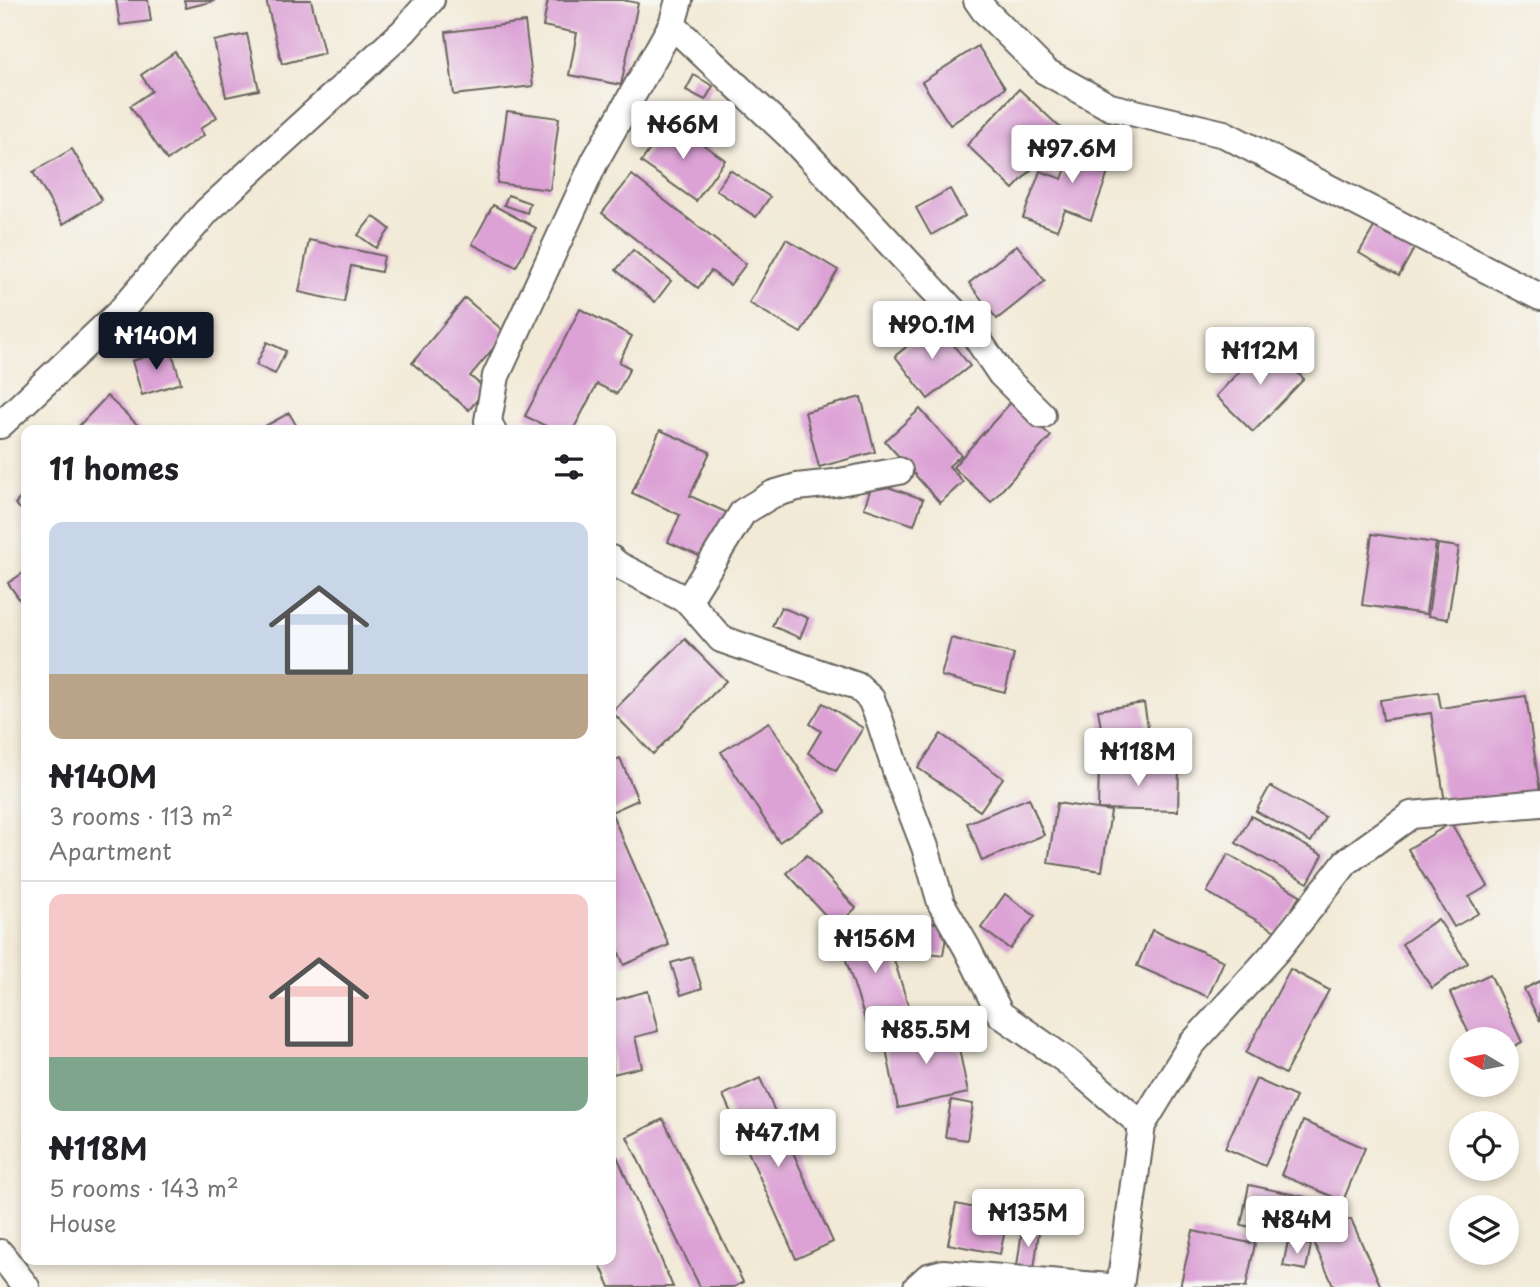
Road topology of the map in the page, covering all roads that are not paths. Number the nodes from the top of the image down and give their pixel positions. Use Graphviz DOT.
graph roads {
  1 [pos="431,0"];
  2 [pos="977,0"];
  3 [pos="675,12"];
  4 [pos="1540,297"];
  5 [pos="1042,415"];
  6 [pos="0,425"];
  7 [pos="490,425"];
  8 [pos="899,471"];
  9 [pos="616,563"];
  10 [pos="688,601"];
  11 [pos="1540,803"];
  12 [pos="1142,1125"];
  13 [pos="0,1253"];
  14 [pos="26,1287"];
  15 [pos="917,1287"];
  16 [pos="1109,1287"];
  17 [pos="1120,1287"];
  1 -- 6 [label="street"];
  2 -- 4 [label="street"];
  3 -- 5 [label="street"];
  3 -- 7 [label="street"];
  8 -- 10 [label="street"];
  9 -- 10 [label="street"];
  10 -- 12 [label="street"];
  11 -- 12 [label="street"];
  12 -- 17 [label="street"];
  13 -- 14 [label="street"];
  15 -- 16 [label="street"];
}
